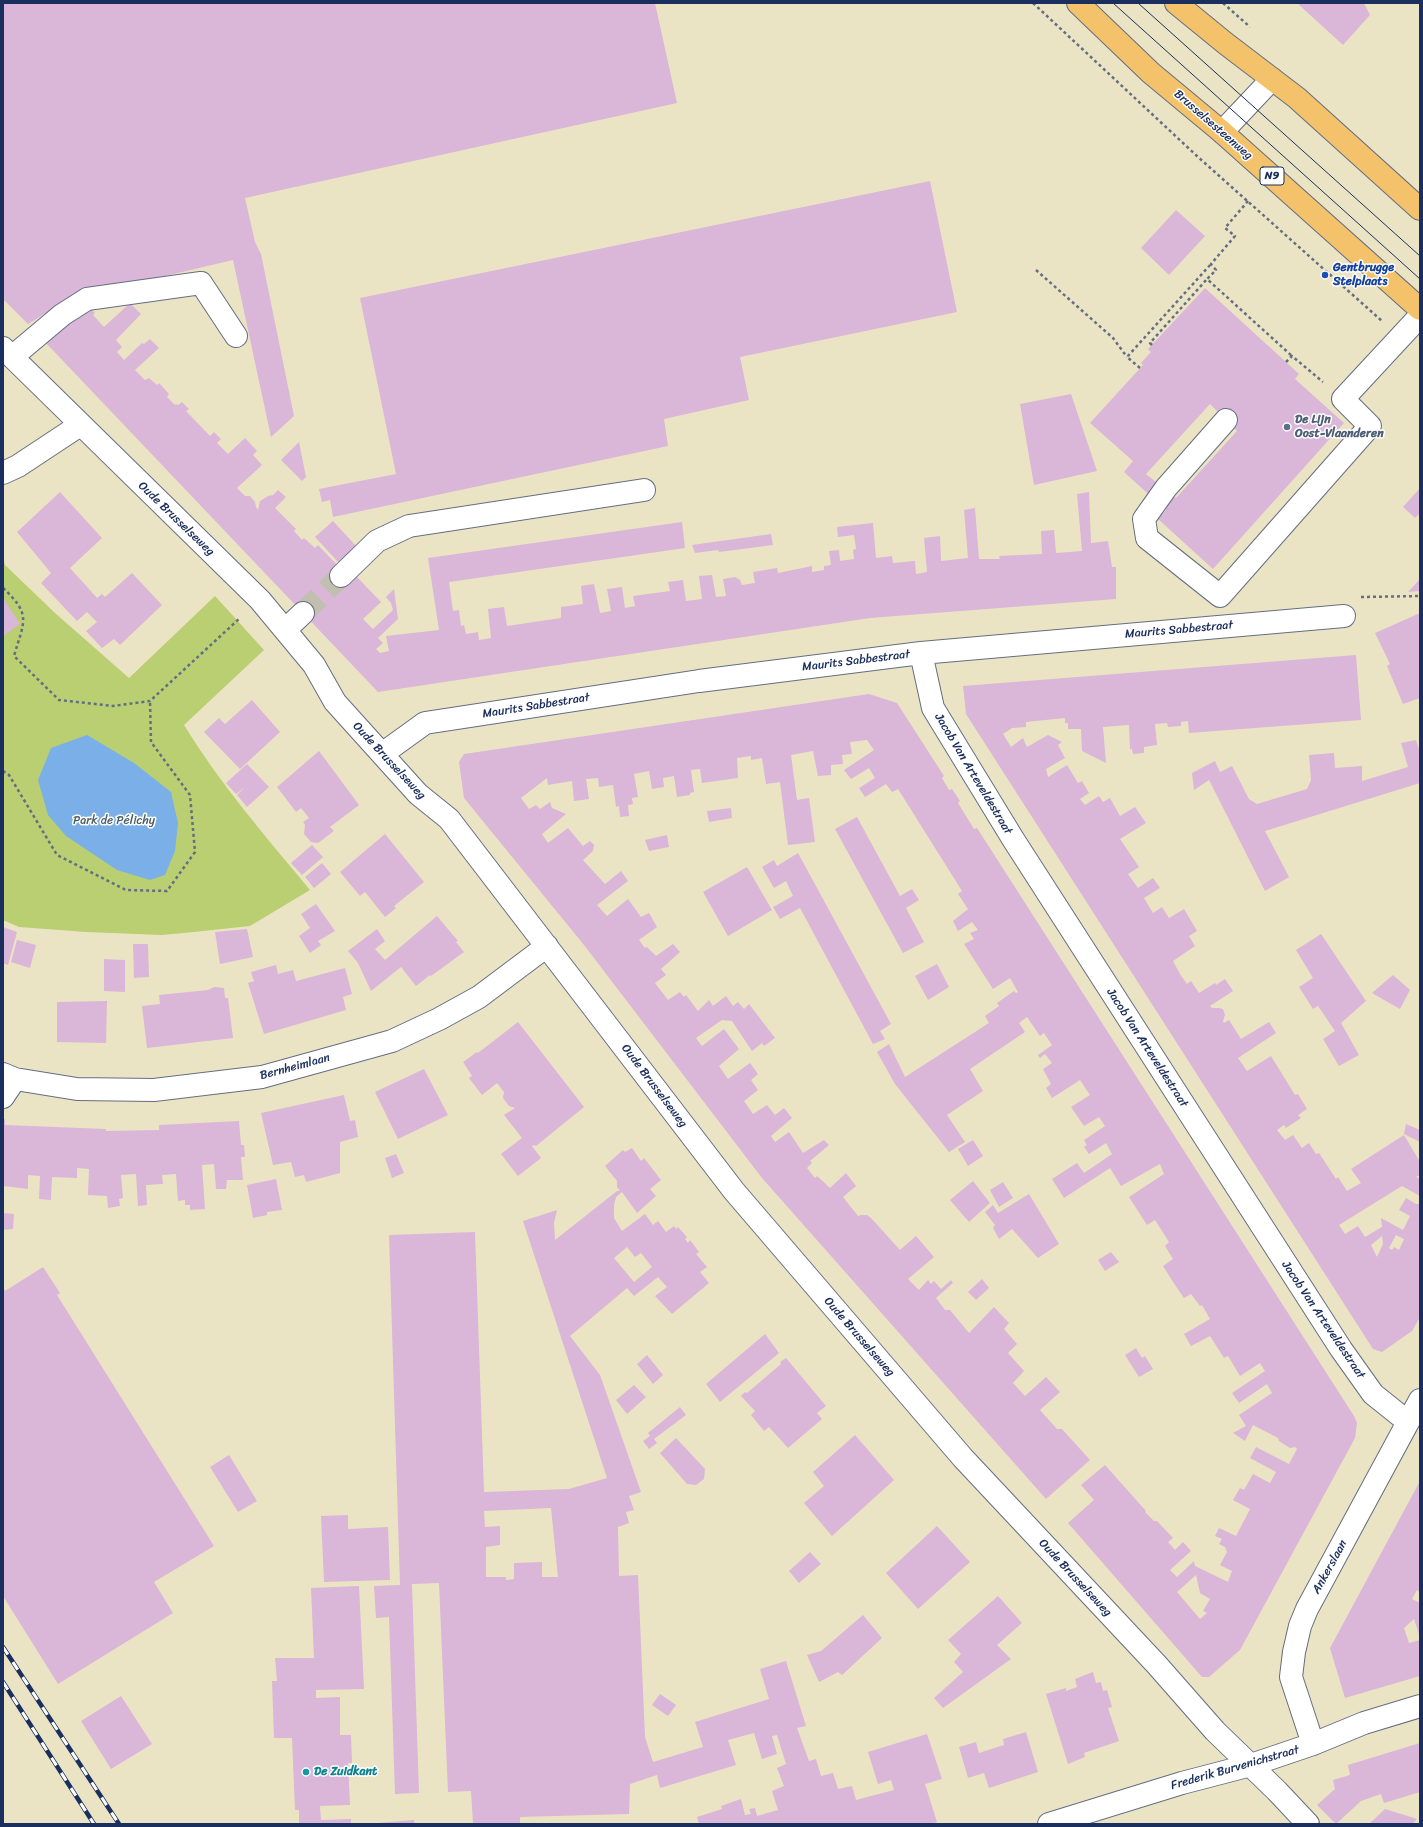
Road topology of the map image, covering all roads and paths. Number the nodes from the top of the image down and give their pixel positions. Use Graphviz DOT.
graph roads {
  1 [pos="1033,3"];
  2 [pos="1078,3"];
  3 [pos="1176,3"];
  4 [pos="1272,79"];
  5 [pos="1222,132"];
  6 [pos="1248,201"];
  7 [pos="1420,209"];
  8 [pos="1210,264"];
  9 [pos="1036,270"];
  10 [pos="1207,279"];
  11 [pos="1420,310"];
  12 [pos="1420,316"];
  13 [pos="236,336"];
  14 [pos="1400,337"];
  15 [pos="1152,345"];
  16 [pos="7,353"];
  17 [pos="1292,356"];
  18 [pos="1128,357"];
  19 [pos="1286,362"];
  20 [pos="1140,368"];
  21 [pos="1343,399"];
  22 [pos="1226,420"];
  23 [pos="80,425"];
  24 [pos="3,473"];
  25 [pos="644,490"];
  26 [pos="341,576"];
  27 [pos="3,588"];
  28 [pos="1420,596"];
  29 [pos="260,600"];
  30 [pos="303,613"];
  31 [pos="1344,616"];
  32 [pos="285,630"];
  33 [pos="921,652"];
  34 [pos="150,701"];
  35 [pos="382,754"];
  36 [pos="3,771"];
  37 [pos="547,946"];
  38 [pos="9,1077"];
  39 [pos="3,1097"];
  40 [pos="1420,1400"];
  41 [pos="1408,1422"];
  42 [pos="1420,1706"];
  43 [pos="1313,1744"];
  44 [pos="1251,1765"];
  45 [pos="1049,1824"];
  46 [pos="1308,1824"];
  1 -- 6 [label="path"];
  2 -- 5 [label="main road, Brusselsesteenweg / N9"];
  3 -- 4 [label="main road"];
  4 -- 5 [label="street"];
  4 -- 7 [label="main road"];
  5 -- 11 [label="main road, Brusselsesteenweg / N9"];
  6 -- 8 [label="path"];
  6 -- 14 [label="path"];
  8 -- 10 [label="path"];
  8 -- 18 [label="path"];
  9 -- 18 [label="path"];
  10 -- 15 [label="path"];
  10 -- 17 [label="path"];
  12 -- 14 [label="street"];
  13 -- 16 [label="street"];
  14 -- 21 [label="street"];
  16 -- 23 [label="street, Oude Brusselseweg"];
  17 -- 19 [label="path"];
  17 -- 21 [label="path"];
  18 -- 20 [label="path"];
  21 -- 22 [label="street"];
  23 -- 24 [label="street"];
  23 -- 29 [label="street, Oude Brusselseweg"];
  25 -- 26 [label="street"];
  27 -- 34 [label="path"];
  28 -- 31 [label="path"];
  29 -- 32 [label="street, Oude Brusselseweg"];
  29 -- 34 [label="path"];
  30 -- 32 [label="street"];
  31 -- 33 [label="street, Maurits Sabbestraat"];
  32 -- 35 [label="street, Oude Brusselseweg"];
  33 -- 35 [label="street, Maurits Sabbestraat"];
  33 -- 41 [label="street, Jacob Van Arteveldestraat"];
  34 -- 36 [label="path"];
  35 -- 37 [label="street, Oude Brusselseweg"];
  37 -- 38 [label="street, Bernheimlaan"];
  37 -- 44 [label="street, Oude Brusselseweg"];
  38 -- 39 [label="street, Bernheimlaan"];
  40 -- 41 [label="street, Ankerslaan"];
  41 -- 43 [label="street, Ankerslaan"];
  42 -- 43 [label="street, Frederik Burvenichstraat"];
  43 -- 44 [label="street, Frederik Burvenichstraat"];
  44 -- 45 [label="street, Frederik Burvenichstraat"];
  44 -- 46 [label="street, Oude Brusselseweg"];
}
